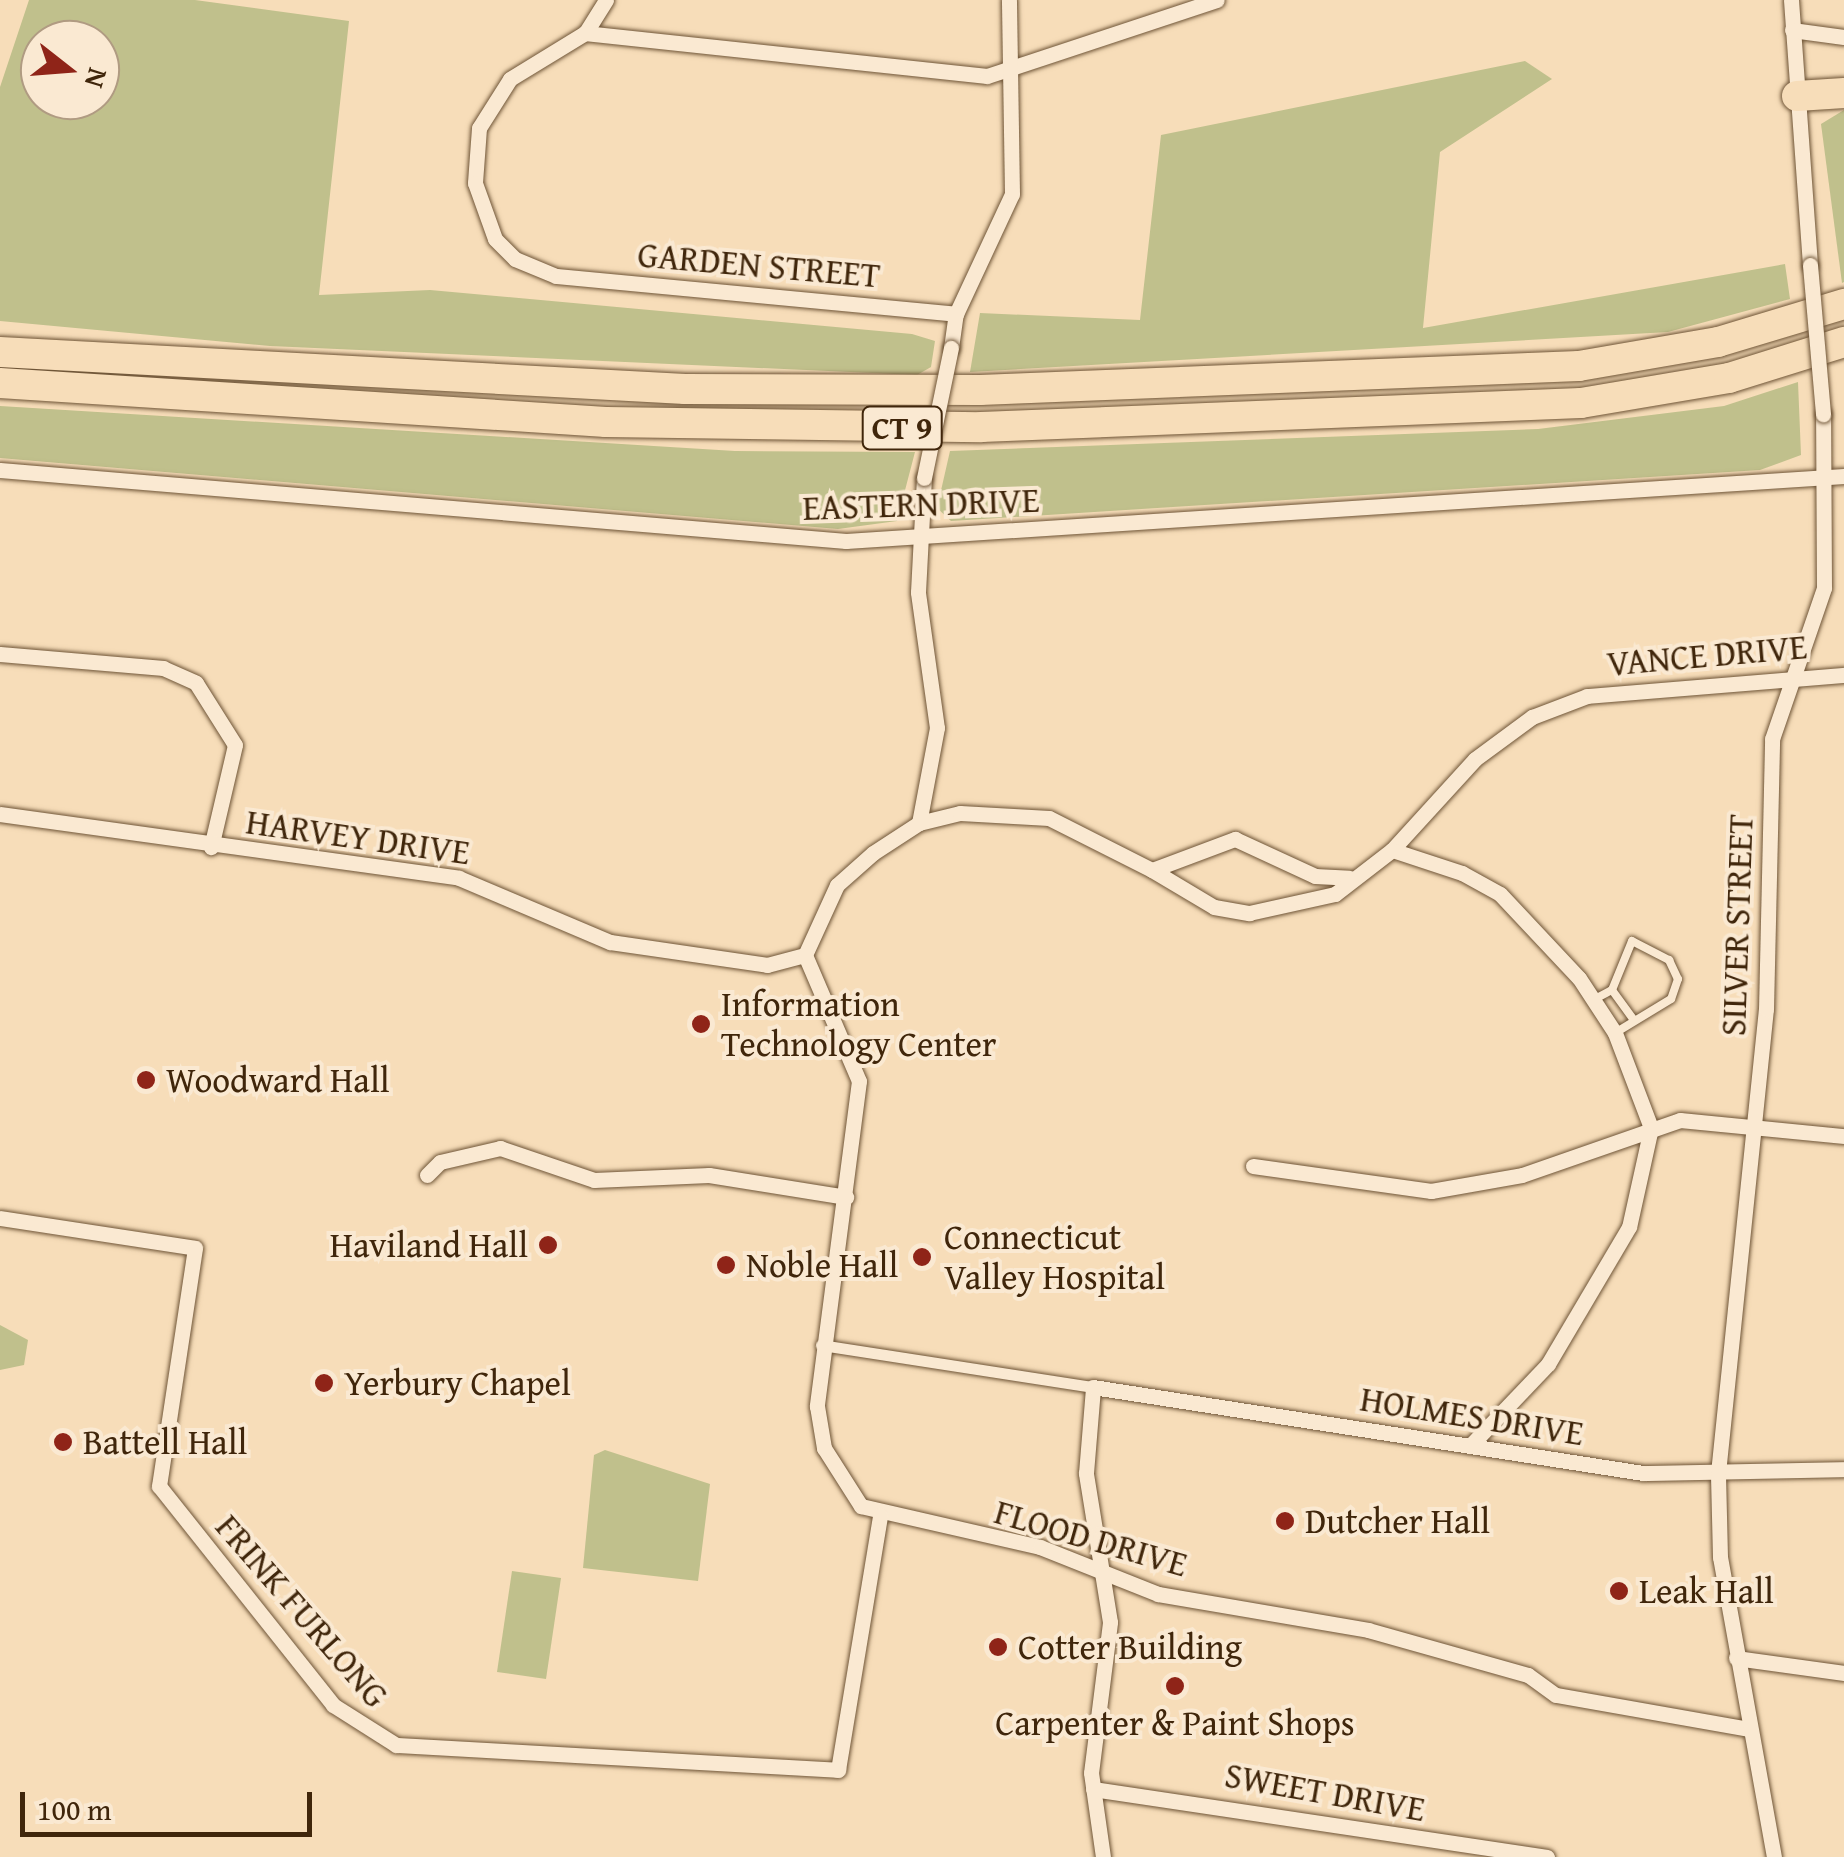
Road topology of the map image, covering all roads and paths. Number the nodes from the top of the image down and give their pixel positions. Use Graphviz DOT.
graph roads {
  1 [pos="606,0"];
  2 [pos="1009,0"];
  3 [pos="1217,0"];
  4 [pos="1790,0"];
  5 [pos="1792,30"];
  6 [pos="585,34"];
  7 [pos="1844,37"];
  8 [pos="1010,71"];
  9 [pos="1844,93"];
  10 [pos="1797,96"];
  11 [pos="1844,304"];
  12 [pos="956,314"];
  13 [pos="1844,342"];
  14 [pos="0,352"];
  15 [pos="0,383"];
  16 [pos="0,470"];
  17 [pos="1836,476"];
  18 [pos="920,540"];
  19 [pos="0,654"];
  20 [pos="1844,675"];
  21 [pos="1787,678"];
  22 [pos="0,814"];
  23 [pos="919,823"];
  24 [pos="212,847"];
  25 [pos="1392,850"];
  26 [pos="1152,870"];
  27 [pos="1349,878"];
  28 [pos="805,955"];
  29 [pos="1612,990"];
  30 [pos="1594,1000"];
  31 [pos="1634,1020"];
  32 [pos="1615,1033"];
  33 [pos="1757,1126"];
  34 [pos="1650,1128"];
  35 [pos="1844,1136"];
  36 [pos="1253,1166"];
  37 [pos="426,1175"];
  38 [pos="846,1197"];
  39 [pos="0,1218"];
  40 [pos="822,1345"];
  41 [pos="1093,1388"];
  42 [pos="1470,1446"];
  43 [pos="1844,1469"];
  44 [pos="1718,1473"];
  45 [pos="880,1515"];
  46 [pos="1103,1576"];
  47 [pos="1736,1658"];
  48 [pos="1844,1674"];
  49 [pos="1748,1729"];
  50 [pos="1092,1788"];
  51 [pos="1104,1857"];
  52 [pos="1547,1857"];
  53 [pos="1774,1857"];
  1 -- 6 [label="street"];
  2 -- 8 [label="street"];
  3 -- 8 [label="street"];
  4 -- 5 [label="street, SILVER STREET"];
  5 -- 7 [label="street"];
  5 -- 10 [label="street, SILVER STREET"];
  6 -- 8 [label="street"];
  6 -- 12 [label="street, GARDEN STREET"];
  8 -- 12 [label="street"];
  9 -- 10 [label="highway"];
  10 -- 17 [label="street, SILVER STREET, bridge"];
  11 -- 14 [label="highway, CT 9"];
  12 -- 18 [label="street, bridge"];
  13 -- 15 [label="highway, CT 9"];
  16 -- 18 [label="street, EASTERN DRIVE"];
  17 -- 18 [label="street, EASTERN DRIVE"];
  17 -- 21 [label="street, SILVER STREET"];
  18 -- 23 [label="street"];
  19 -- 24 [label="street"];
  20 -- 21 [label="street, VANCE DRIVE"];
  21 -- 25 [label="street, VANCE DRIVE"];
  21 -- 33 [label="street, SILVER STREET"];
  22 -- 24 [label="street, HARVEY DRIVE"];
  23 -- 26 [label="street"];
  23 -- 28 [label="street"];
  24 -- 28 [label="street, HARVEY DRIVE"];
  25 -- 27 [label="street"];
  25 -- 30 [label="street"];
  26 -- 27 [label="street"];
  26 -- 27 [label="street"];
  28 -- 38 [label="street, FLOOD DRIVE"];
  29 -- 30 [label="lane"];
  29 -- 31 [label="lane"];
  29 -- 31 [label="lane"];
  30 -- 32 [label="street"];
  31 -- 32 [label="lane"];
  32 -- 34 [label="street"];
  33 -- 34 [label="street"];
  33 -- 35 [label="street"];
  33 -- 44 [label="street, SILVER STREET"];
  34 -- 36 [label="street"];
  34 -- 42 [label="street"];
  37 -- 38 [label="street"];
  38 -- 40 [label="street, FLOOD DRIVE"];
  39 -- 45 [label="street, FRINK FURLONG"];
  40 -- 41 [label="street"];
  40 -- 45 [label="street, FLOOD DRIVE"];
  41 -- 42 [label="street, HOLMES DRIVE"];
  41 -- 46 [label="street"];
  42 -- 44 [label="street, HOLMES DRIVE"];
  43 -- 44 [label="street, HOLMES DRIVE"];
  44 -- 47 [label="street, SILVER STREET"];
  45 -- 46 [label="street, FLOOD DRIVE"];
  46 -- 49 [label="street, FLOOD DRIVE"];
  46 -- 50 [label="street"];
  47 -- 48 [label="street"];
  47 -- 49 [label="street, SILVER STREET"];
  49 -- 53 [label="street, SILVER STREET"];
  50 -- 51 [label="street"];
  50 -- 52 [label="street, SWEET DRIVE"];
}
